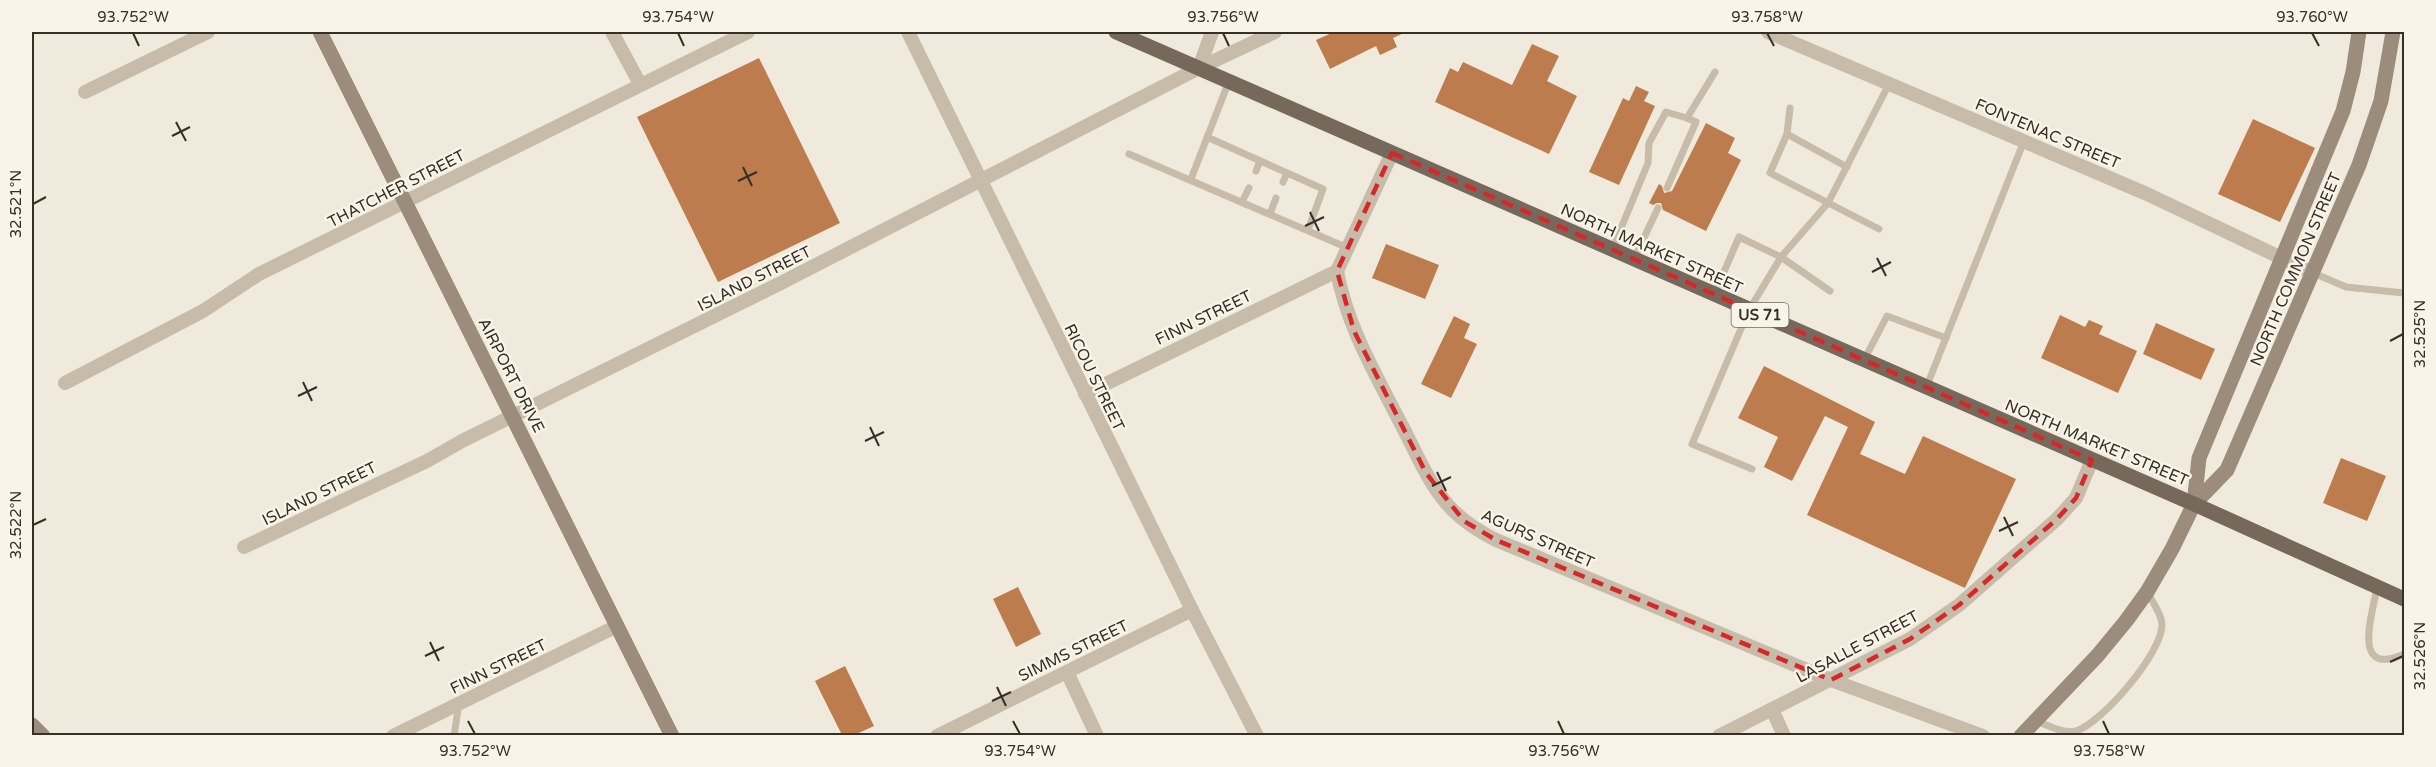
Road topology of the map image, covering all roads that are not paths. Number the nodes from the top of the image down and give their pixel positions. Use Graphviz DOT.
graph roads {
  1 [pos="208,32"];
  2 [pos="320,32"];
  3 [pos="612,32"];
  4 [pos="748,32"];
  5 [pos="908,32"];
  6 [pos="1116,32"];
  7 [pos="1212,32"];
  8 [pos="1275,32"];
  9 [pos="1768,32"];
  10 [pos="2359,32"];
  11 [pos="2393,32"];
  12 [pos="1199,68"];
  13 [pos="1714,72"];
  14 [pos="1229,81"];
  15 [pos="640,84"];
  16 [pos="1889,84"];
  17 [pos="85,92"];
  18 [pos="1790,108"];
  19 [pos="1687,118"];
  20 [pos="1787,134"];
  21 [pos="1207,137"];
  22 [pos="2024,141"];
  23 [pos="1392,153"];
  24 [pos="1129,154"];
  25 [pos="1260,161"];
  26 [pos="1847,166"];
  27 [pos="1256,171"];
  28 [pos="1287,173"];
  29 [pos="1191,179"];
  30 [pos="982,182"];
  31 [pos="1283,182"];
  32 [pos="1249,188"];
  33 [pos="1667,188"];
  34 [pos="1276,198"];
  35 [pos="404,201"];
  36 [pos="1242,202"];
  37 [pos="1828,203"];
  38 [pos="1658,208"];
  39 [pos="1270,214"];
  40 [pos="1880,229"];
  41 [pos="1308,230"];
  42 [pos="1348,248"];
  43 [pos="1612,250"];
  44 [pos="1781,257"];
  45 [pos="2282,258"];
  46 [pos="1634,260"];
  47 [pos="1337,271"];
  48 [pos="2311,272"];
  49 [pos="1830,291"];
  50 [pos="2404,293"];
  51 [pos="1713,295"];
  52 [pos="1749,310"];
  53 [pos="1946,338"];
  54 [pos="1864,360"];
  55 [pos="64,383"];
  56 [pos="1926,388"];
  57 [pos="1085,394"];
  58 [pos="512,416"];
  59 [pos="2092,460"];
  60 [pos="1752,469"];
  61 [pos="2194,504"];
  62 [pos="244,547"];
  63 [pos="2378,586"];
  64 [pos="2147,592"];
  65 [pos="2404,598"];
  66 [pos="1192,610"];
  67 [pos="617,626"];
  68 [pos="2404,654"];
  69 [pos="1067,672"];
  70 [pos="1831,680"];
  71 [pos="459,703"];
  72 [pos="1772,709"];
  73 [pos="2035,720"];
  74 [pos="32,725"];
  75 [pos="43,735"];
  76 [pos="393,735"];
  77 [pos="453,735"];
  78 [pos="672,735"];
  79 [pos="937,735"];
  80 [pos="1097,735"];
  81 [pos="1257,735"];
  82 [pos="1719,735"];
  83 [pos="1784,735"];
  84 [pos="1983,735"];
  85 [pos="2021,735"];
  1 -- 17 [label="street"];
  2 -- 35 [label="main road, AIRPORT DRIVE"];
  3 -- 15 [label="street"];
  4 -- 15 [label="street, THATCHER STREET"];
  5 -- 30 [label="street, RICOU STREET"];
  6 -- 12 [label="main road, NORTH MARKET STREET / US 71"];
  7 -- 12 [label="street"];
  8 -- 12 [label="street, ISLAND STREET"];
  9 -- 16 [label="street, FONTENAC STREET"];
  10 -- 45 [label="main road, NORTH COMMON STREET"];
  11 -- 48 [label="main road, NORTH COMMON STREET"];
  12 -- 14 [label="main road, NORTH MARKET STREET / US 71"];
  12 -- 30 [label="street, ISLAND STREET"];
  13 -- 19 [label="lane"];
  14 -- 21 [label="lane"];
  14 -- 23 [label="main road, NORTH MARKET STREET / US 71"];
  15 -- 35 [label="street, THATCHER STREET"];
  16 -- 22 [label="street, FONTENAC STREET"];
  16 -- 26 [label="lane"];
  18 -- 20 [label="lane"];
  19 -- 33 [label="lane"];
  19 -- 43 [label="lane"];
  20 -- 26 [label="lane"];
  20 -- 37 [label="lane"];
  21 -- 25 [label="lane"];
  21 -- 29 [label="lane"];
  22 -- 45 [label="street, FONTENAC STREET"];
  22 -- 53 [label="lane"];
  23 -- 42 [label="street"];
  23 -- 43 [label="main road, NORTH MARKET STREET / US 71"];
  24 -- 29 [label="lane"];
  25 -- 27 [label="lane"];
  25 -- 28 [label="lane"];
  26 -- 37 [label="lane"];
  28 -- 31 [label="lane"];
  28 -- 41 [label="lane"];
  29 -- 36 [label="lane"];
  30 -- 57 [label="street, RICOU STREET"];
  30 -- 58 [label="street, ISLAND STREET"];
  32 -- 36 [label="lane"];
  34 -- 39 [label="lane"];
  35 -- 55 [label="street, THATCHER STREET"];
  35 -- 58 [label="main road, AIRPORT DRIVE"];
  36 -- 39 [label="lane"];
  37 -- 40 [label="lane"];
  37 -- 44 [label="lane"];
  38 -- 46 [label="lane"];
  39 -- 41 [label="lane"];
  41 -- 42 [label="lane"];
  42 -- 47 [label="street"];
  43 -- 46 [label="main road, NORTH MARKET STREET / US 71"];
  44 -- 49 [label="lane"];
  44 -- 51 [label="lane"];
  44 -- 52 [label="lane"];
  45 -- 48 [label="street, FONTENAC STREET"];
  45 -- 61 [label="main road, NORTH COMMON STREET"];
  46 -- 51 [label="main road, NORTH MARKET STREET / US 71"];
  47 -- 57 [label="street, FINN STREET"];
  47 -- 70 [label="street, AGURS STREET"];
  48 -- 50 [label="lane"];
  48 -- 61 [label="main road, NORTH COMMON STREET"];
  51 -- 52 [label="main road, NORTH MARKET STREET / US 71"];
  52 -- 54 [label="main road, NORTH MARKET STREET / US 71"];
  52 -- 60 [label="lane"];
  53 -- 54 [label="lane"];
  53 -- 56 [label="lane"];
  54 -- 56 [label="main road, NORTH MARKET STREET / US 71"];
  56 -- 59 [label="main road, NORTH MARKET STREET / US 71"];
  57 -- 66 [label="street, RICOU STREET"];
  58 -- 62 [label="street, ISLAND STREET"];
  58 -- 67 [label="main road, AIRPORT DRIVE"];
  59 -- 61 [label="main road, NORTH MARKET STREET / US 71"];
  59 -- 70 [label="street, LASALLE STREET"];
  61 -- 63 [label="main road, NORTH MARKET STREET / US 71"];
  61 -- 64 [label="main road, NORTH COMMON STREET"];
  63 -- 65 [label="main road, NORTH MARKET STREET / US 71"];
  63 -- 68 [label="lane"];
  64 -- 73 [label="main road, NORTH COMMON STREET"];
  64 -- 73 [label="lane"];
  66 -- 69 [label="street, SIMMS STREET"];
  66 -- 81 [label="street, RICOU STREET"];
  67 -- 71 [label="street, FINN STREET"];
  67 -- 78 [label="main road, AIRPORT DRIVE"];
  69 -- 79 [label="street, SIMMS STREET"];
  69 -- 80 [label="street"];
  70 -- 72 [label="street, LASALLE STREET"];
  70 -- 84 [label="street, AGURS STREET"];
  71 -- 76 [label="street, FINN STREET"];
  71 -- 77 [label="lane"];
  72 -- 82 [label="street, LASALLE STREET"];
  72 -- 83 [label="street"];
  73 -- 85 [label="main road, NORTH COMMON STREET"];
  74 -- 75 [label="main road"];
}
